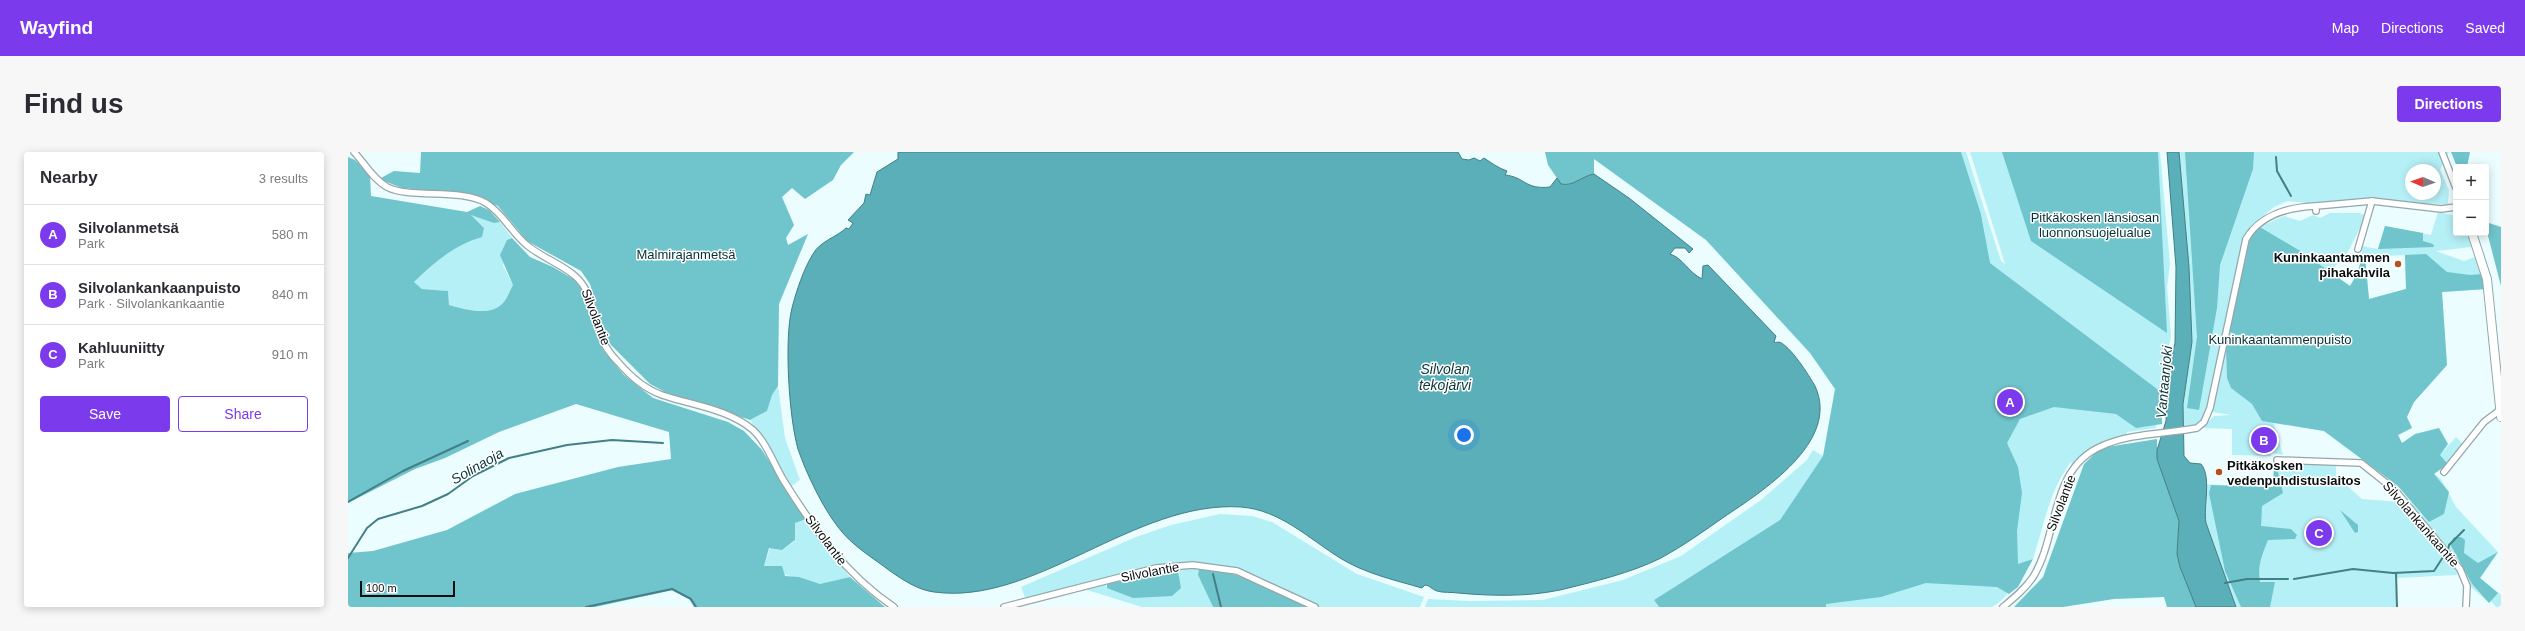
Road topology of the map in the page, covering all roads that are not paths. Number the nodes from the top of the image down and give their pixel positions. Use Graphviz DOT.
graph roads {
  1 [pos="354,152"];
  2 [pos="2442,152"];
  3 [pos="2453,180"];
  4 [pos="2372,201"];
  5 [pos="2453,207"];
  6 [pos="2473,236"];
  7 [pos="2358,249"];
  8 [pos="2498,355"];
  9 [pos="2500,414"];
  10 [pos="2277,460"];
  11 [pos="2444,474"];
  12 [pos="894,607"];
  13 [pos="1004,607"];
  14 [pos="1315,607"];
  15 [pos="2003,607"];
  16 [pos="2466,607"];
  1 -- 12 [label="street, Silvolantie"];
  2 -- 3 [label="street"];
  4 -- 5 [label="street, Silvolantie"];
  4 -- 7 [label="street"];
  4 -- 15 [label="street, Silvolantie"];
  6 -- 8 [label="street"];
  8 -- 9 [label="street"];
  9 -- 11 [label="street"];
  10 -- 16 [label="street, Silvolankankaantie"];
  13 -- 14 [label="street, Silvolantie"];
}
